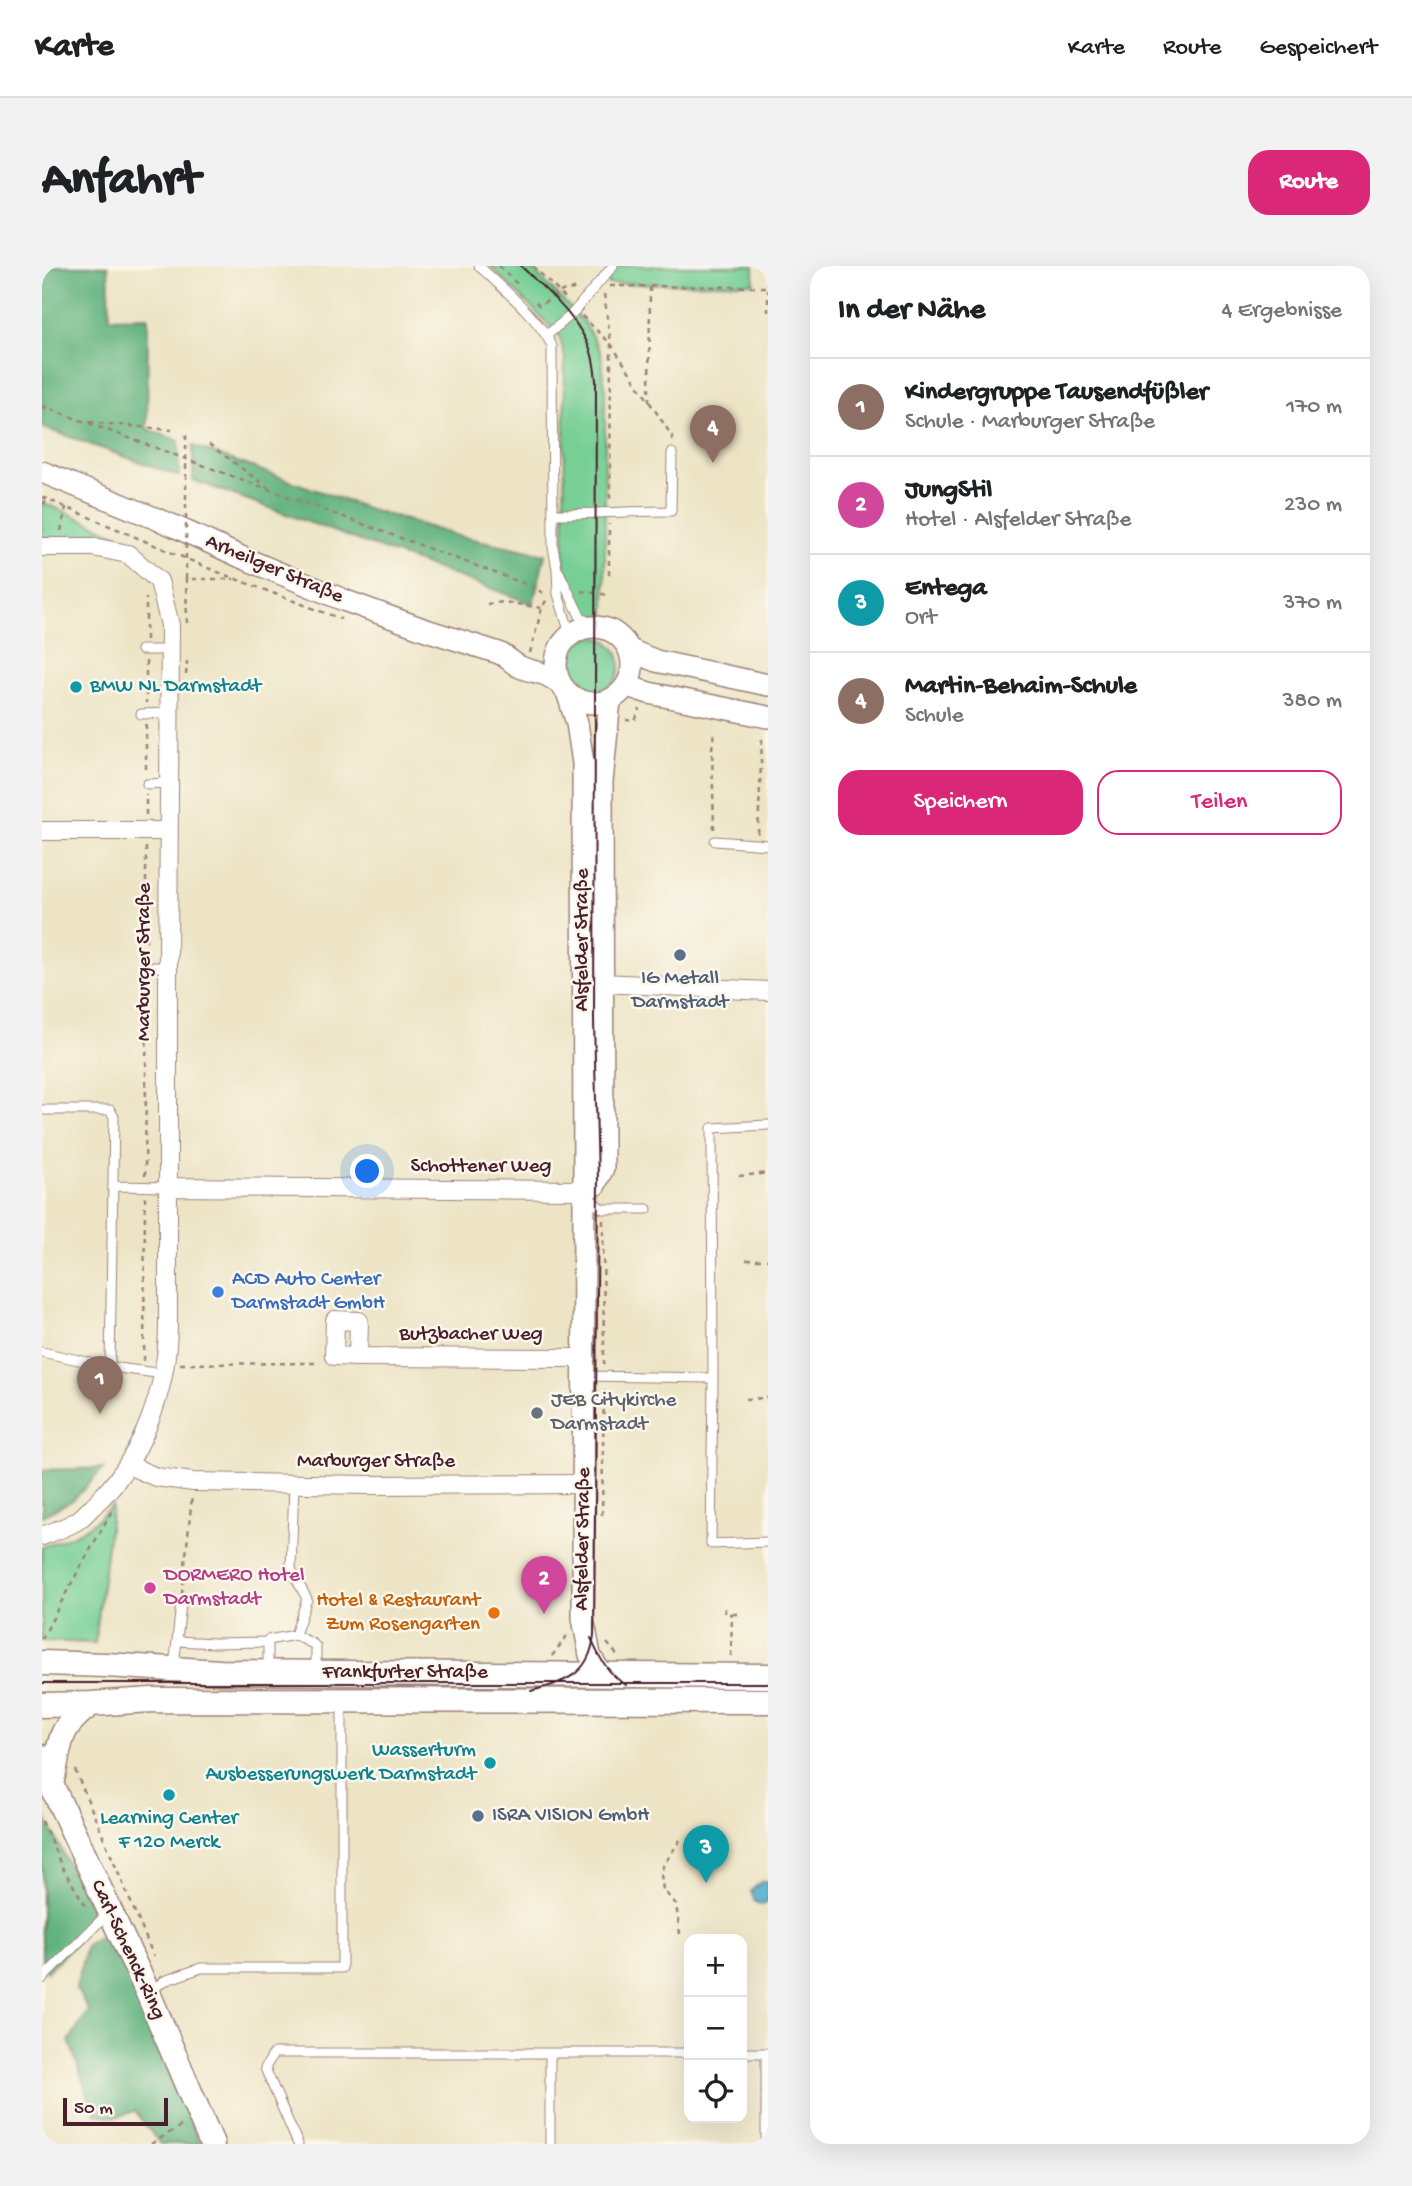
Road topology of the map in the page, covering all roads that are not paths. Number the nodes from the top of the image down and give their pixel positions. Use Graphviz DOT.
graph roads {
  1 [pos="479,266"];
  2 [pos="613,266"];
  3 [pos="547,335"];
  4 [pos="672,453"];
  5 [pos="42,472"];
  6 [pos="553,514"];
  7 [pos="50,547"];
  8 [pos="557,569"];
  9 [pos="597,626"];
  10 [pos="564,643"];
  11 [pos="143,650"];
  12 [pos="170,650"];
  13 [pos="630,650"];
  14 [pos="519,657"];
  15 [pos="768,685"];
  16 [pos="627,686"];
  17 [pos="564,688"];
  18 [pos="610,700"];
  19 [pos="169,713"];
  20 [pos="143,714"];
  21 [pos="768,717"];
  22 [pos="168,783"];
  23 [pos="146,784"];
  24 [pos="42,831"];
  25 [pos="168,831"];
  26 [pos="715,841"];
  27 [pos="763,845"];
  28 [pos="146,967"];
  29 [pos="168,967"];
  30 [pos="602,983"];
  31 [pos="768,991"];
  32 [pos="42,1110"];
  33 [pos="768,1125"];
  34 [pos="113,1186"];
  35 [pos="167,1187"];
  36 [pos="584,1190"];
  37 [pos="647,1209"];
  38 [pos="42,1352"];
  39 [pos="358,1357"];
  40 [pos="110,1367"];
  41 [pos="165,1369"];
  42 [pos="591,1370"];
  43 [pos="713,1378"];
  44 [pos="128,1465"];
  45 [pos="294,1484"];
  46 [pos="585,1484"];
  47 [pos="42,1536"];
  48 [pos="768,1542"];
  49 [pos="181,1604"];
  50 [pos="295,1635"];
  51 [pos="177,1641"];
  52 [pos="268,1642"];
  53 [pos="42,1663"];
  54 [pos="268,1665"];
  55 [pos="174,1669"];
  56 [pos="316,1673"];
  57 [pos="601,1674"];
  58 [pos="768,1676"];
  59 [pos="342,1700"];
  60 [pos="768,1701"];
  61 [pos="91,1704"];
  62 [pos="42,1706"];
  63 [pos="42,1757"];
  64 [pos="51,1784"];
  65 [pos="110,1912"];
  66 [pos="42,1979"];
  67 [pos="156,1987"];
  68 [pos="550,2053"];
  69 [pos="684,2053"];
  70 [pos="747,2053"];
  71 [pos="212,2144"];
  72 [pos="298,2144"];
  73 [pos="550,2144"];
  74 [pos="766,2144"];
  1 -- 3 [label="lane"];
  2 -- 3 [label="lane"];
  3 -- 6 [label="lane"];
  4 -- 6 [label="lane"];
  5 -- 14 [label="street, Arheilger Straße"];
  6 -- 8 [label="lane"];
  7 -- 12 [label="street, Marburger Straße"];
  8 -- 9 [label="lane"];
  8 -- 10 [label="lane"];
  9 -- 10 [label="street, Arheilger Straße"];
  9 -- 13 [label="street"];
  10 -- 14 [label="street, Arheilger Straße"];
  10 -- 17 [label="street"];
  11 -- 12 [label="lane"];
  12 -- 19 [label="street, Marburger Straße"];
  13 -- 15 [label="street"];
  13 -- 16 [label="street"];
  14 -- 17 [label="street, Arheilger Straße"];
  16 -- 18 [label="street"];
  16 -- 21 [label="street"];
  17 -- 18 [label="street, Arheilger Straße"];
  17 -- 36 [label="street, Alsfelder Straße"];
  18 -- 30 [label="street, Alsfelder Straße"];
  19 -- 20 [label="lane"];
  19 -- 22 [label="street, Marburger Straße"];
  22 -- 23 [label="lane"];
  22 -- 25 [label="street, Marburger Straße"];
  24 -- 25 [label="street"];
  25 -- 29 [label="street, Marburger Straße"];
  26 -- 27 [label="lane"];
  28 -- 29 [label="lane"];
  29 -- 35 [label="street, Marburger Straße"];
  30 -- 31 [label="street"];
  30 -- 36 [label="street, Alsfelder Straße"];
  32 -- 34 [label="lane"];
  33 -- 43 [label="lane"];
  34 -- 35 [label="lane"];
  34 -- 40 [label="lane"];
  35 -- 36 [label="street, Schottener Weg"];
  35 -- 41 [label="street, Marburger Straße"];
  36 -- 37 [label="lane"];
  36 -- 42 [label="street, Alsfelder Straße"];
  38 -- 40 [label="lane"];
  39 -- 39 [label="street, Butzbacher Weg"];
  39 -- 42 [label="street, Butzbacher Weg"];
  40 -- 41 [label="lane"];
  41 -- 44 [label="street, Marburger Straße"];
  42 -- 43 [label="lane"];
  42 -- 46 [label="street, Alsfelder Straße"];
  43 -- 48 [label="lane"];
  44 -- 45 [label="street, Marburger Straße"];
  44 -- 47 [label="street, Marburger Straße"];
  45 -- 46 [label="street, Marburger Straße"];
  45 -- 50 [label="lane"];
  46 -- 57 [label="street, Alsfelder Straße"];
  49 -- 51 [label="lane"];
  50 -- 52 [label="lane"];
  50 -- 56 [label="lane"];
  51 -- 52 [label="lane"];
  51 -- 55 [label="lane"];
  52 -- 54 [label="lane"];
  53 -- 55 [label="main road, Frankfurter Straße"];
  55 -- 56 [label="main road, Frankfurter Straße"];
  56 -- 57 [label="main road, Frankfurter Straße"];
  57 -- 58 [label="main road, Frankfurter Straße"];
  59 -- 60 [label="main road, Frankfurter Straße"];
  59 -- 61 [label="main road, Frankfurter Straße"];
  59 -- 67 [label="lane"];
  61 -- 62 [label="main road, Frankfurter Straße"];
  61 -- 64 [label="main road"];
  63 -- 64 [label="main road, Carl-Schenck-Ring"];
  64 -- 65 [label="main road, Carl-Schenck-Ring"];
  65 -- 66 [label="lane"];
  65 -- 67 [label="main road, Carl-Schenck-Ring"];
  67 -- 71 [label="main road, Carl-Schenck-Ring"];
  68 -- 69 [label="lane"];
  68 -- 72 [label="lane"];
  68 -- 73 [label="lane"];
  70 -- 74 [label="lane"];
}
